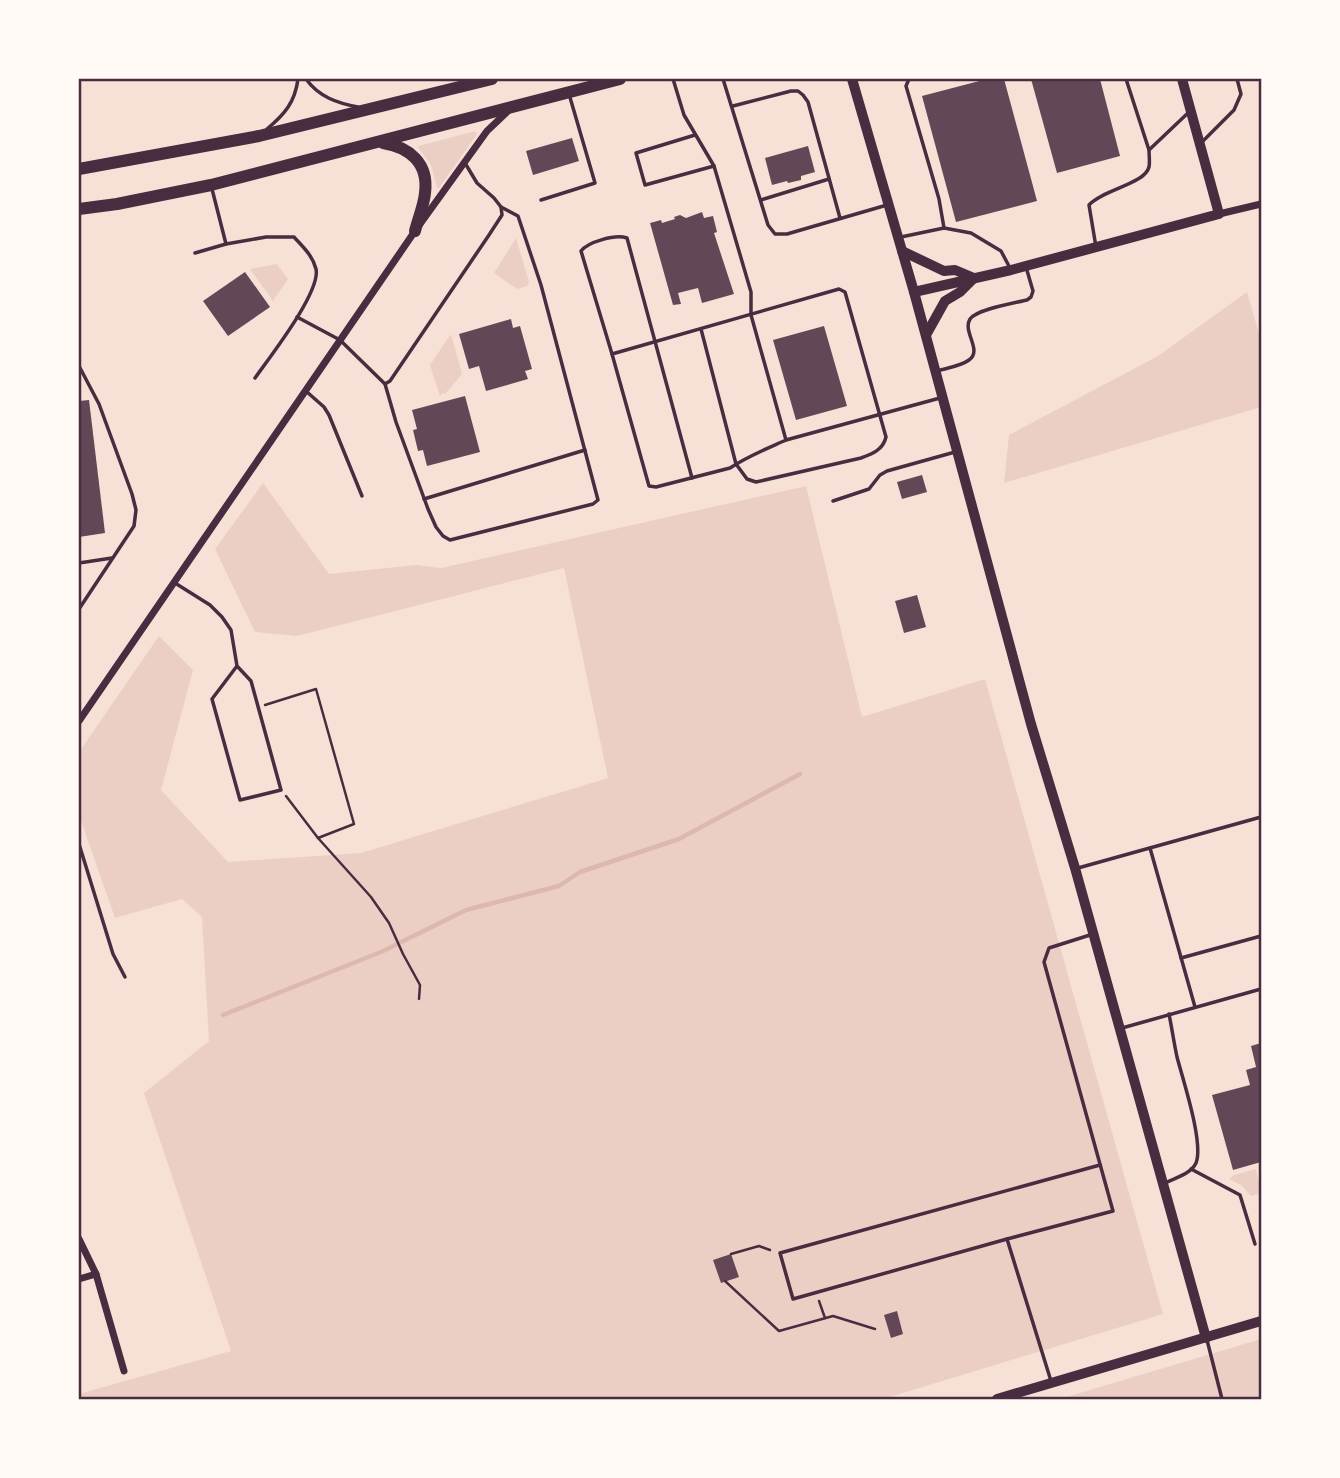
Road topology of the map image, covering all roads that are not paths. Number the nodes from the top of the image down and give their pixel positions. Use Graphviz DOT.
graph roads {
  1 [pos="298,79"];
  2 [pos="306,79"];
  3 [pos="492,79"];
  4 [pos="620,79"];
  5 [pos="673,79"];
  6 [pos="723,79"];
  7 [pos="852,79"];
  8 [pos="909,79"];
  9 [pos="1126,79"];
  10 [pos="1182,79"];
  11 [pos="1237,79"];
  12 [pos="569,92"];
  13 [pos="733,106"];
  14 [pos="512,107"];
  15 [pos="370,110"];
  16 [pos="1190,110"];
  17 [pos="695,135"];
  18 [pos="260,136"];
  19 [pos="379,143"];
  20 [pos="1200,144"];
  21 [pos="1149,150"];
  22 [pos="465,163"];
  23 [pos="714,166"];
  24 [pos="79,169"];
  25 [pos="829,178"];
  26 [pos="211,186"];
  27 [pos="541,200"];
  28 [pos="761,200"];
  29 [pos="1261,204"];
  30 [pos="889,205"];
  31 [pos="501,207"];
  32 [pos="79,209"];
  33 [pos="1219,214"];
  34 [pos="840,218"];
  35 [pos="944,228"];
  36 [pos="415,231"];
  37 [pos="898,238"];
  38 [pos="226,244"];
  39 [pos="1096,247"];
  40 [pos="902,251"];
  41 [pos="195,253"];
  42 [pos="1026,266"];
  43 [pos="1011,270"];
  44 [pos="974,278"];
  45 [pos="914,292"];
  46 [pos="751,315"];
  47 [pos="297,317"];
  48 [pos="701,329"];
  49 [pos="926,335"];
  50 [pos="340,340"];
  51 [pos="656,342"];
  52 [pos="612,354"];
  53 [pos="79,366"];
  54 [pos="935,371"];
  55 [pos="255,378"];
  56 [pos="385,384"];
  57 [pos="305,391"];
  58 [pos="942,397"];
  59 [pos="880,414"];
  60 [pos="786,440"];
  61 [pos="585,450"];
  62 [pos="957,452"];
  63 [pos="736,464"];
  64 [pos="692,478"];
  65 [pos="362,496"];
  66 [pos="424,499"];
  67 [pos="833,501"];
  68 [pos="112,558"];
  69 [pos="79,564"];
  70 [pos="173,582"];
  71 [pos="79,609"];
  72 [pos="237,666"];
  73 [pos="79,722"];
  74 [pos="1261,817"];
  75 [pos="79,844"];
  76 [pos="1150,848"];
  77 [pos="1075,868"];
  78 [pos="1093,935"];
  79 [pos="1261,936"];
  80 [pos="1181,958"];
  81 [pos="125,977"];
  82 [pos="1261,989"];
  83 [pos="1195,1007"];
  84 [pos="1169,1014"];
  85 [pos="1119,1028"];
  86 [pos="1100,1164"];
  87 [pos="1191,1169"];
  88 [pos="1163,1184"];
  89 [pos="79,1239"];
  90 [pos="1007,1239"];
  91 [pos="1255,1244"];
  92 [pos="96,1274"];
  93 [pos="79,1279"];
  94 [pos="1261,1321"];
  95 [pos="1206,1338"];
  96 [pos="124,1371"];
  97 [pos="1052,1384"];
  98 [pos="997,1399"];
  99 [pos="1222,1399"];
  1 -- 18 [label="lane"];
  2 -- 15 [label="lane"];
  3 -- 15 [label="main road"];
  4 -- 12 [label="main road"];
  5 -- 17 [label="lane"];
  6 -- 13 [label="lane"];
  7 -- 30 [label="street"];
  8 -- 35 [label="lane"];
  9 -- 21 [label="lane"];
  10 -- 16 [label="street"];
  11 -- 20 [label="lane"];
  12 -- 14 [label="main road"];
  12 -- 27 [label="lane"];
  13 -- 25 [label="lane"];
  13 -- 28 [label="lane"];
  14 -- 19 [label="main road"];
  14 -- 22 [label="street"];
  15 -- 18 [label="main road"];
  16 -- 20 [label="street"];
  16 -- 21 [label="lane"];
  17 -- 23 [label="lane"];
  17 -- 23 [label="lane"];
  18 -- 24 [label="main road"];
  19 -- 26 [label="main road"];
  19 -- 36 [label="main road"];
  20 -- 33 [label="street"];
  21 -- 39 [label="lane"];
  22 -- 31 [label="lane"];
  22 -- 36 [label="street"];
  23 -- 46 [label="lane"];
  25 -- 28 [label="lane"];
  25 -- 34 [label="lane"];
  26 -- 32 [label="main road"];
  26 -- 38 [label="lane"];
  28 -- 34 [label="lane"];
  29 -- 33 [label="street"];
  30 -- 34 [label="lane"];
  30 -- 37 [label="street"];
  31 -- 56 [label="lane"];
  31 -- 61 [label="lane"];
  33 -- 39 [label="street"];
  35 -- 37 [label="lane"];
  35 -- 43 [label="lane"];
  36 -- 50 [label="street"];
  37 -- 40 [label="street"];
  38 -- 41 [label="lane"];
  38 -- 47 [label="lane"];
  39 -- 42 [label="street"];
  40 -- 44 [label="street"];
  40 -- 45 [label="street"];
  42 -- 43 [label="street"];
  42 -- 54 [label="lane"];
  43 -- 44 [label="street"];
  44 -- 45 [label="street"];
  44 -- 49 [label="street"];
  45 -- 49 [label="street"];
  46 -- 48 [label="lane"];
  46 -- 59 [label="lane"];
  46 -- 60 [label="lane"];
  47 -- 50 [label="lane"];
  47 -- 55 [label="lane"];
  48 -- 51 [label="lane"];
  48 -- 63 [label="lane"];
  49 -- 54 [label="street"];
  50 -- 56 [label="lane"];
  50 -- 57 [label="street"];
  51 -- 52 [label="lane"];
  51 -- 52 [label="lane"];
  51 -- 64 [label="lane"];
  52 -- 64 [label="lane"];
  53 -- 68 [label="lane"];
  54 -- 58 [label="street"];
  56 -- 66 [label="lane"];
  57 -- 65 [label="lane"];
  57 -- 70 [label="street"];
  58 -- 59 [label="lane"];
  58 -- 62 [label="street"];
  59 -- 60 [label="lane"];
  59 -- 63 [label="lane"];
  60 -- 63 [label="lane"];
  61 -- 66 [label="lane"];
  61 -- 66 [label="lane"];
  62 -- 67 [label="lane"];
  62 -- 77 [label="street"];
  63 -- 64 [label="lane"];
  68 -- 69 [label="lane"];
  68 -- 71 [label="lane"];
  70 -- 72 [label="lane"];
  70 -- 73 [label="street"];
  72 -- 72 [label="lane"];
  74 -- 76 [label="lane"];
  75 -- 81 [label="lane"];
  76 -- 77 [label="lane"];
  76 -- 80 [label="lane"];
  77 -- 78 [label="street"];
  78 -- 85 [label="street"];
  78 -- 86 [label="lane"];
  79 -- 80 [label="lane"];
  80 -- 83 [label="lane"];
  82 -- 83 [label="lane"];
  83 -- 84 [label="lane"];
  84 -- 85 [label="lane"];
  84 -- 87 [label="lane"];
  85 -- 88 [label="street"];
  86 -- 90 [label="lane"];
  86 -- 90 [label="lane"];
  87 -- 88 [label="lane"];
  87 -- 91 [label="lane"];
  88 -- 95 [label="street"];
  89 -- 92 [label="street"];
  90 -- 97 [label="lane"];
  92 -- 93 [label="street"];
  92 -- 96 [label="street"];
  94 -- 95 [label="street"];
  95 -- 97 [label="street"];
  95 -- 99 [label="lane"];
  97 -- 98 [label="street"];
}
